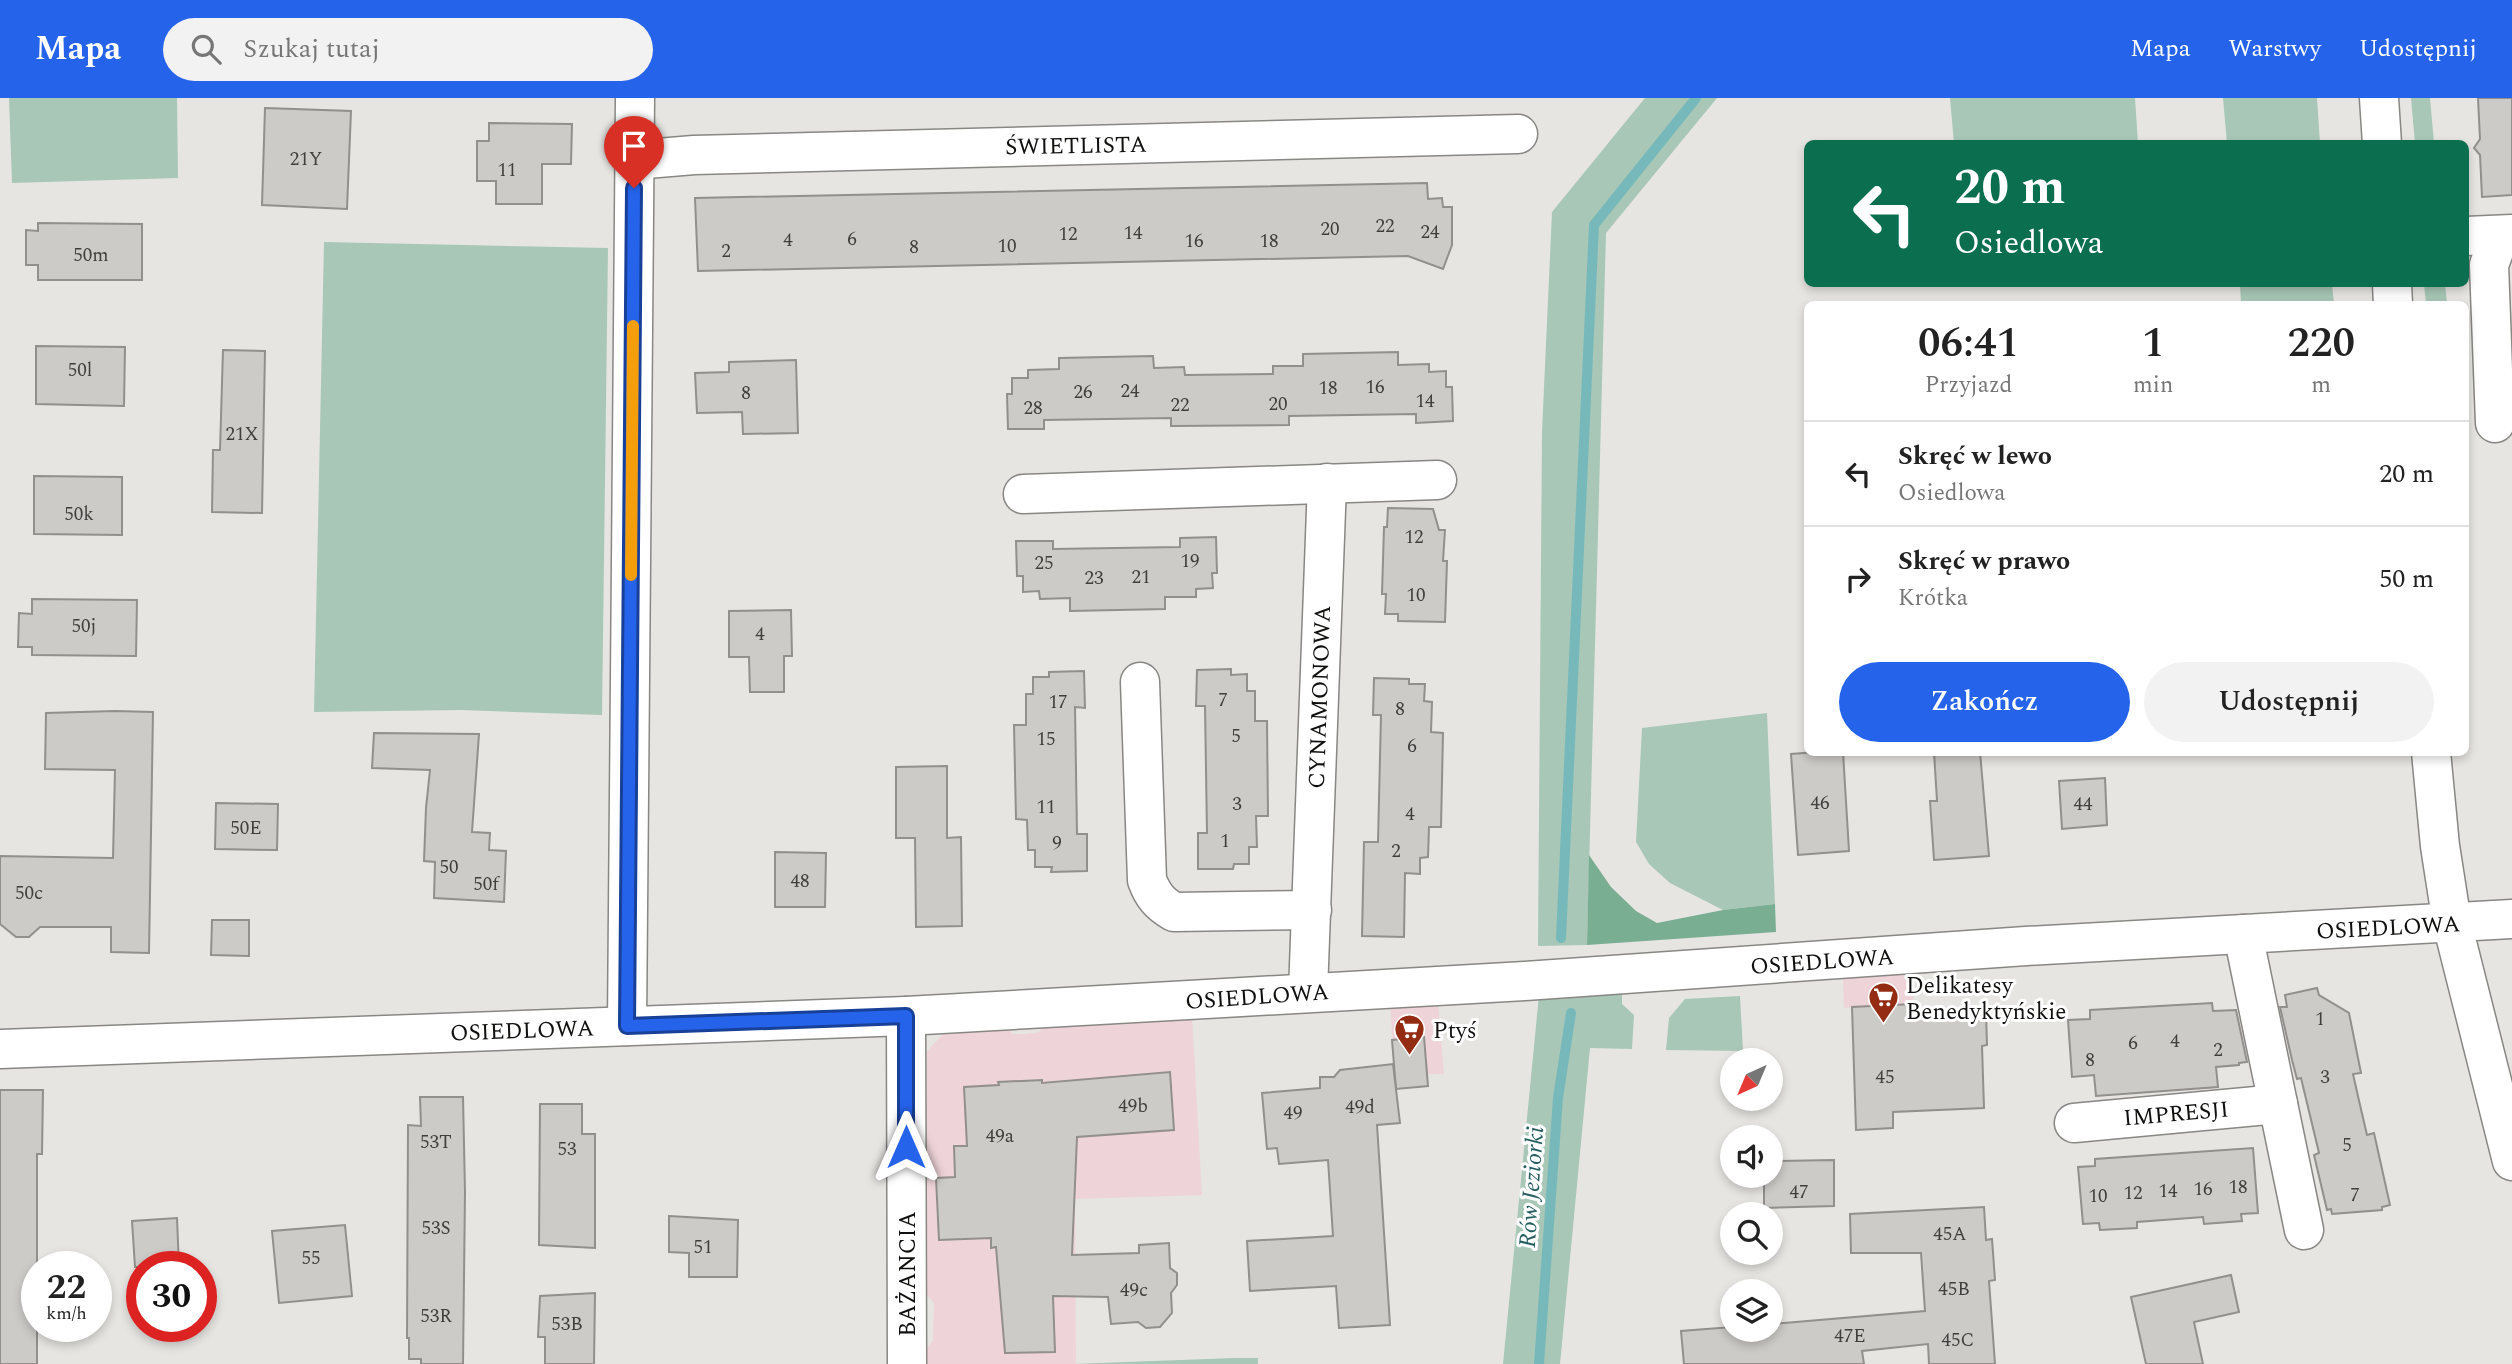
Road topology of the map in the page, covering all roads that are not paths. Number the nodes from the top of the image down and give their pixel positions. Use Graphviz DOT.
graph roads {
  1 [pos="635,98"];
  2 [pos="2379,98"];
  3 [pos="1518,134"];
  4 [pos="2382,140"];
  5 [pos="634,160"];
  6 [pos="2493,235"];
  7 [pos="2495,423"];
  8 [pos="1437,480"];
  9 [pos="1326,483"];
  10 [pos="1023,494"];
  11 [pos="1140,682"];
  12 [pos="2431,756"];
  13 [pos="1312,911"];
  14 [pos="2512,919"];
  15 [pos="2452,923"];
  16 [pos="2243,934"];
  17 [pos="1308,992"];
  18 [pos="906,1016"];
  19 [pos="627,1026"];
  20 [pos="0,1049"];
  21 [pos="2278,1104"];
  22 [pos="2074,1123"];
  23 [pos="2512,1161"];
  24 [pos="2304,1230"];
  25 [pos="907,1364"];
  1 -- 5 [label="street"];
  2 -- 4 [label="street"];
  3 -- 5 [label="street, ŚWIETLISTA"];
  5 -- 19 [label="street"];
  6 -- 7 [label="street"];
  8 -- 9 [label="street"];
  9 -- 10 [label="street"];
  9 -- 13 [label="street, CYNAMONOWA"];
  11 -- 13 [label="street"];
  12 -- 15 [label="street"];
  13 -- 17 [label="street, CYNAMONOWA"];
  14 -- 15 [label="street, OSIEDLOWA"];
  15 -- 16 [label="street, OSIEDLOWA"];
  15 -- 23 [label="street"];
  16 -- 17 [label="street, OSIEDLOWA"];
  16 -- 21 [label="street"];
  17 -- 18 [label="street, OSIEDLOWA"];
  18 -- 19 [label="street, OSIEDLOWA"];
  18 -- 25 [label="street, BAŻANCIA"];
  19 -- 20 [label="street, OSIEDLOWA"];
  21 -- 22 [label="street, IMPRESJI"];
  21 -- 24 [label="street"];
}
